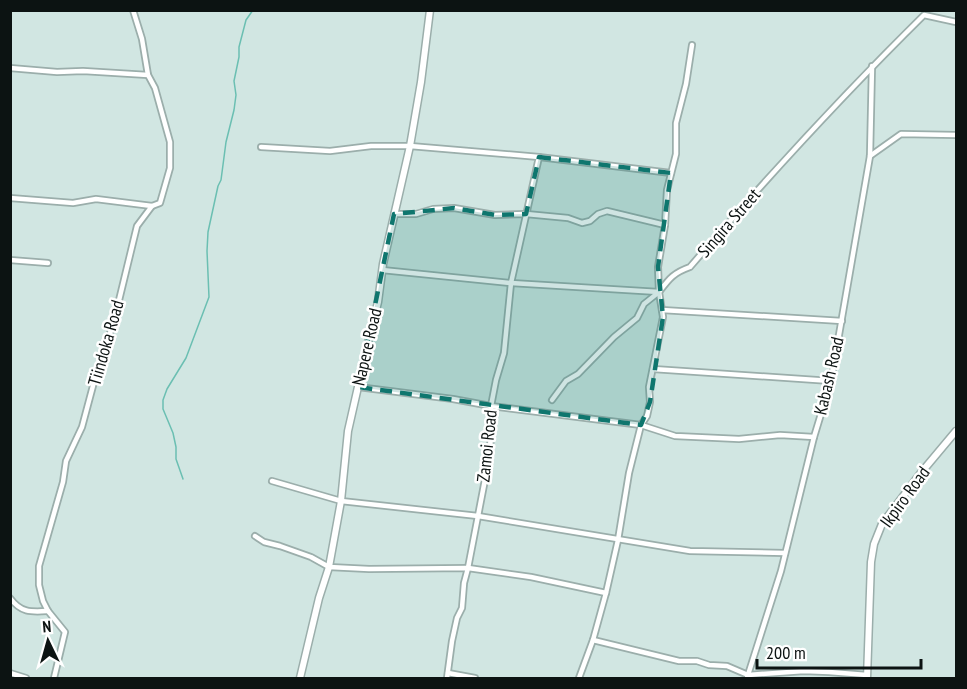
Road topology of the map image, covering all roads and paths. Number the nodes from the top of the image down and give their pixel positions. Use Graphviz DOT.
graph roads {
  1 [pos="133,10"];
  2 [pos="430,13"];
  3 [pos="957,22"];
  4 [pos="692,45"];
  5 [pos="872,66"];
  6 [pos="10,69"];
  7 [pos="148,75"];
  8 [pos="957,135"];
  9 [pos="410,146"];
  10 [pos="261,147"];
  11 [pos="870,156"];
  12 [pos="539,157"];
  13 [pos="671,173"];
  14 [pos="10,198"];
  15 [pos="152,206"];
  16 [pos="394,214"];
  17 [pos="526,214"];
  18 [pos="665,225"];
  19 [pos="10,260"];
  20 [pos="48,263"];
  21 [pos="382,270"];
  22 [pos="511,283"];
  23 [pos="658,292"];
  24 [pos="662,310"];
  25 [pos="842,321"];
  26 [pos="653,369"];
  27 [pos="831,381"];
  28 [pos="358,387"];
  29 [pos="552,400"];
  30 [pos="491,406"];
  31 [pos="641,425"];
  32 [pos="957,431"];
  33 [pos="814,437"];
  34 [pos="272,481"];
  35 [pos="341,501"];
  36 [pos="478,516"];
  37 [pos="255,536"];
  38 [pos="618,540"];
  39 [pos="785,553"];
  40 [pos="329,567"];
  41 [pos="468,568"];
  42 [pos="606,593"];
  43 [pos="10,597"];
  44 [pos="48,612"];
  45 [pos="593,640"];
  46 [pos="10,673"];
  47 [pos="448,676"];
  48 [pos="747,677"];
  49 [pos="867,677"];
  50 [pos="26,678"];
  51 [pos="54,678"];
  52 [pos="300,678"];
  53 [pos="475,678"];
  54 [pos="579,678"];
  1 -- 7 [label="street, Tiindoka Road"];
  2 -- 9 [label="street, Napere Road"];
  3 -- 5 [label="street, Singira Street"];
  4 -- 13 [label="street"];
  5 -- 11 [label="street, Kabash Road"];
  5 -- 23 [label="street, Singira Street"];
  6 -- 7 [label="street"];
  7 -- 15 [label="street, Tiindoka Road"];
  8 -- 11 [label="street"];
  9 -- 10 [label="street"];
  9 -- 12 [label="street"];
  9 -- 16 [label="street, Napere Road"];
  11 -- 25 [label="street, Kabash Road"];
  12 -- 13 [label="street"];
  12 -- 17 [label="street, Zamoi Road"];
  13 -- 18 [label="street"];
  14 -- 15 [label="street"];
  15 -- 44 [label="street, Tiindoka Road"];
  16 -- 17 [label="street"];
  16 -- 21 [label="street, Napere Road"];
  17 -- 18 [label="street"];
  17 -- 22 [label="street, Zamoi Road"];
  18 -- 23 [label="street"];
  19 -- 20 [label="street"];
  21 -- 22 [label="street"];
  21 -- 28 [label="street, Napere Road"];
  22 -- 23 [label="street"];
  22 -- 30 [label="street, Zamoi Road"];
  23 -- 24 [label="street"];
  23 -- 29 [label="street, Singira Street"];
  24 -- 25 [label="street"];
  24 -- 26 [label="street"];
  25 -- 27 [label="street, Kabash Road"];
  26 -- 27 [label="street"];
  26 -- 31 [label="street"];
  27 -- 33 [label="street, Kabash Road"];
  28 -- 30 [label="street"];
  28 -- 35 [label="street, Napere Road"];
  30 -- 31 [label="street"];
  30 -- 36 [label="street, Zamoi Road"];
  31 -- 33 [label="street"];
  31 -- 38 [label="street"];
  32 -- 49 [label="street, Ikpiro Road"];
  33 -- 39 [label="street, Kabash Road"];
  34 -- 35 [label="street"];
  35 -- 36 [label="street"];
  35 -- 40 [label="street, Napere Road"];
  36 -- 38 [label="street"];
  36 -- 41 [label="street, Zamoi Road"];
  37 -- 40 [label="street"];
  38 -- 39 [label="street"];
  38 -- 42 [label="street"];
  39 -- 48 [label="street, Kabash Road"];
  40 -- 41 [label="street"];
  40 -- 52 [label="street, Napere Road"];
  41 -- 42 [label="street"];
  41 -- 47 [label="street, Zamoi Road"];
  42 -- 45 [label="street"];
  43 -- 44 [label="street"];
  44 -- 51 [label="street, Tiindoka Road"];
  45 -- 48 [label="street"];
  45 -- 54 [label="street"];
  46 -- 50 [label="street"];
  47 -- 53 [label="street"];
  48 -- 49 [label="street"];
}
